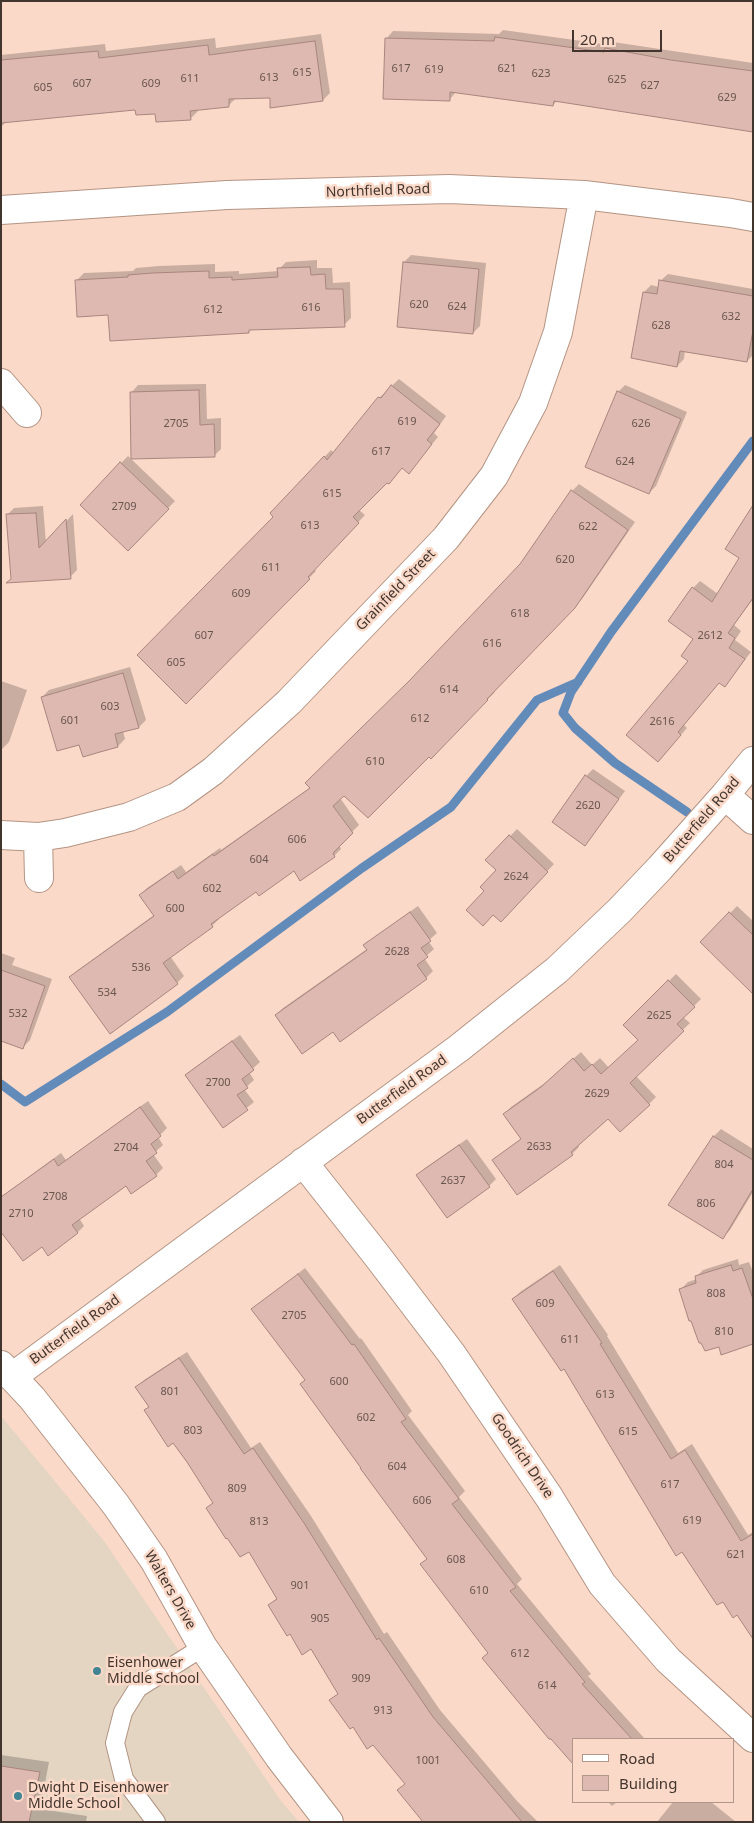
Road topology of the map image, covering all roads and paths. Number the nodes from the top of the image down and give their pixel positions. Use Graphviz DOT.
graph roads {
  1 [pos="584,195"];
  2 [pos="1,210"];
  3 [pos="753,218"];
  4 [pos="1,383"];
  5 [pos="27,413"];
  6 [pos="753,760"];
  7 [pos="725,795"];
  8 [pos="753,820"];
  9 [pos="1,835"];
  10 [pos="38,837"];
  11 [pos="39,878"];
  12 [pos="303,1162"];
  13 [pos="6,1371"];
  14 [pos="203,1647"];
  15 [pos="753,1738"];
  16 [pos="156,1822"];
  17 [pos="329,1822"];
  1 -- 2 [label="street, Northfield Road"];
  1 -- 3 [label="street, Northfield Road"];
  1 -- 10 [label="street, Grainfield Street"];
  4 -- 5 [label="street"];
  6 -- 7 [label="street, Butterfield Road"];
  7 -- 8 [label="street"];
  7 -- 12 [label="street, Butterfield Road"];
  9 -- 10 [label="street, Grainfield Street"];
  10 -- 11 [label="street"];
  12 -- 13 [label="street, Butterfield Road"];
  12 -- 15 [label="street, Goodrich Drive"];
  13 -- 14 [label="street, Walters Drive"];
  14 -- 16 [label="lane"];
  14 -- 17 [label="street, Walters Drive"];
}
